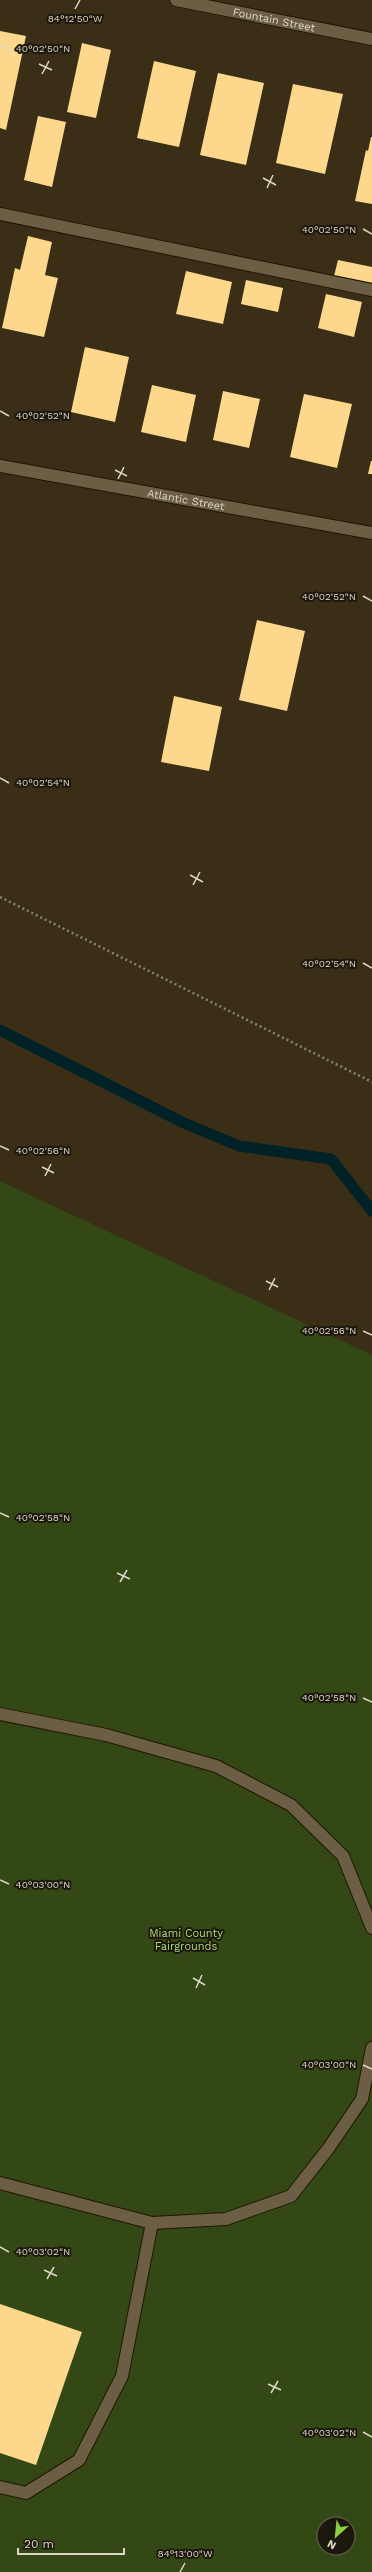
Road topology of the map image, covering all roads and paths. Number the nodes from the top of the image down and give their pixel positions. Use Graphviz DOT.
graph roads {
  1 [pos="176,0"];
  2 [pos="372,39"];
  3 [pos="0,214"];
  4 [pos="372,290"];
  5 [pos="0,466"];
  6 [pos="372,534"];
  7 [pos="0,897"];
  8 [pos="372,1082"];
  9 [pos="0,1714"];
  10 [pos="372,1928"];
  11 [pos="372,2048"];
  12 [pos="0,2183"];
  13 [pos="152,2223"];
  14 [pos="0,2487"];
  1 -- 2 [label="street, Fountain Street"];
  3 -- 4 [label="street"];
  5 -- 6 [label="street, Atlantic Street"];
  7 -- 8 [label="path"];
  9 -- 10 [label="street"];
  11 -- 13 [label="street"];
  12 -- 13 [label="street"];
  13 -- 14 [label="street"];
}
